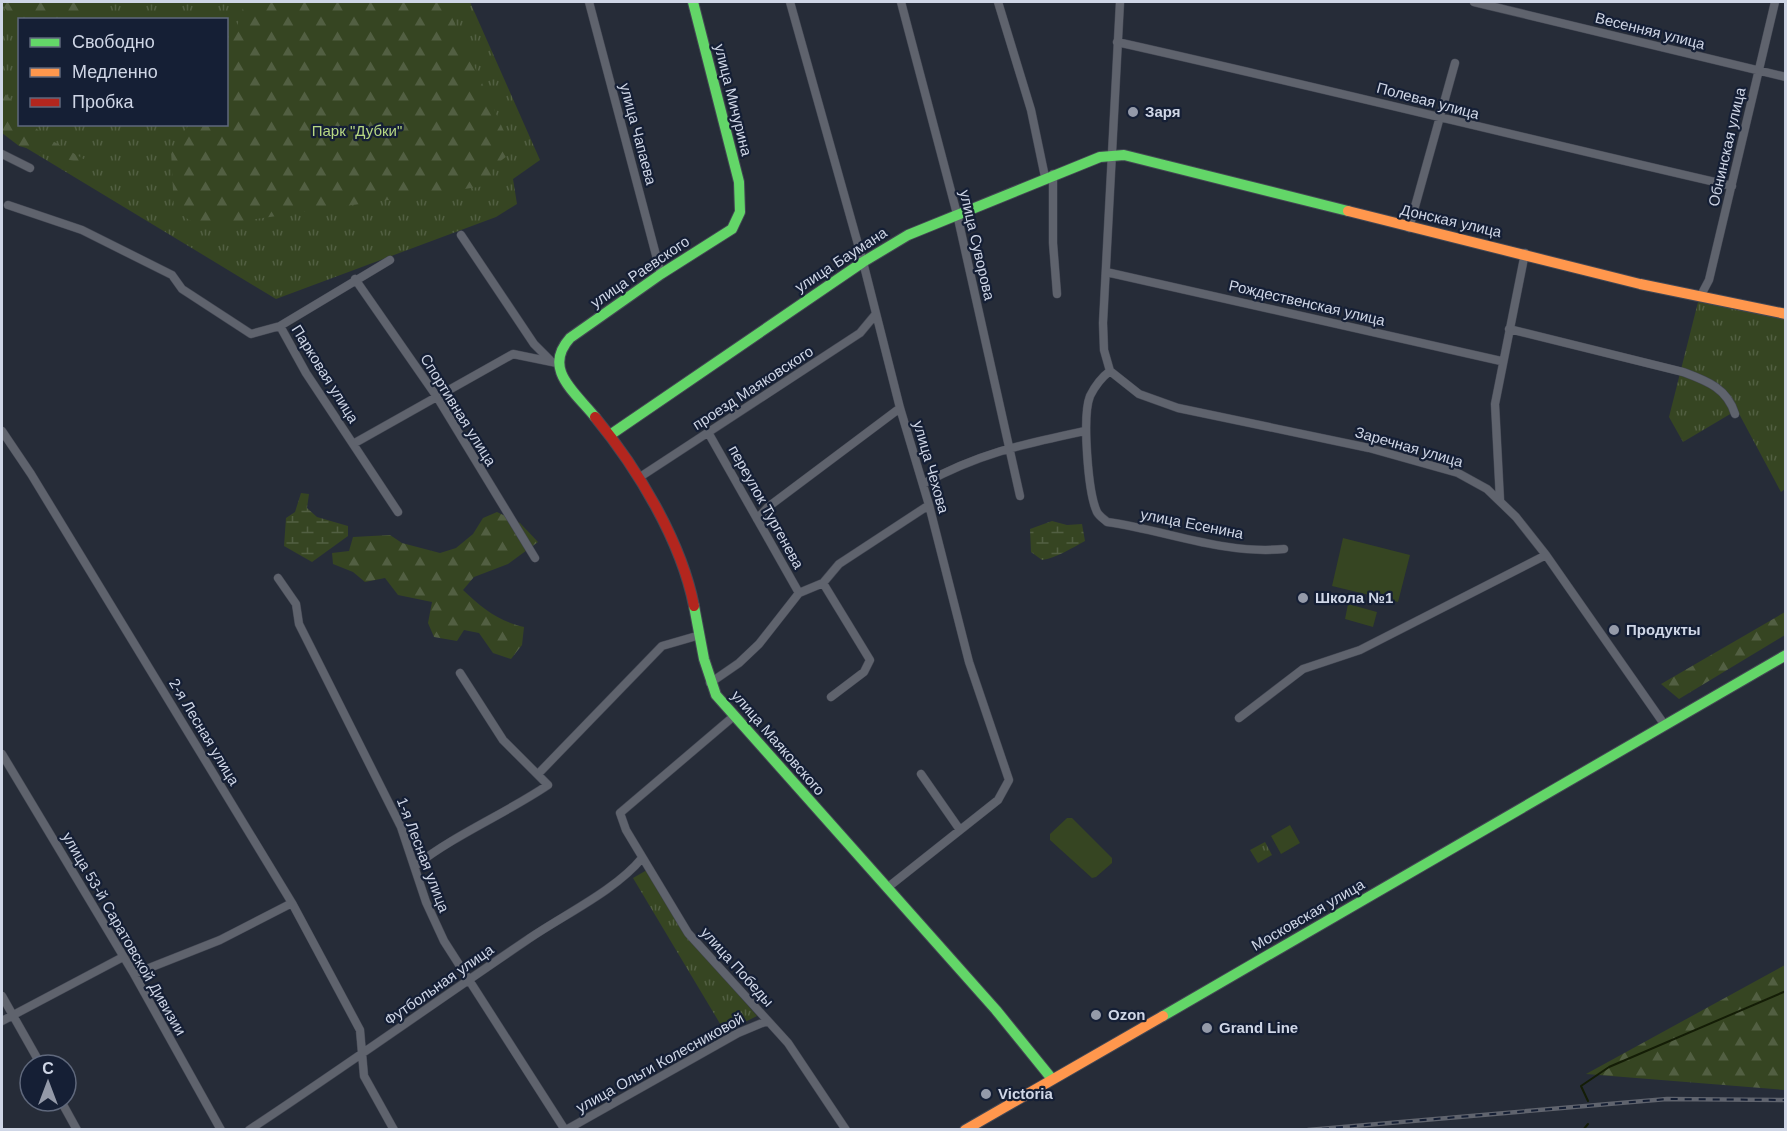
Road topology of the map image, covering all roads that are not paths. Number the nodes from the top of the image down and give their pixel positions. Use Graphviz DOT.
graph roads {
  1 [pos="589,2"];
  2 [pos="693,2"];
  3 [pos="790,2"];
  4 [pos="901,2"];
  5 [pos="998,2"];
  6 [pos="1120,2"];
  7 [pos="1474,2"];
  8 [pos="1775,2"];
  9 [pos="1117,42"];
  10 [pos="1455,63"];
  11 [pos="1759,71"];
  12 [pos="1785,77"];
  13 [pos="1440,118"];
  14 [pos="2,154"];
  15 [pos="1112,155"];
  16 [pos="30,168"];
  17 [pos="1049,176"];
  18 [pos="1732,186"];
  19 [pos="8,205"];
  20 [pos="742,207"];
  21 [pos="957,214"];
  22 [pos="1409,228"];
  23 [pos="461,235"];
  24 [pos="1525,253"];
  25 [pos="390,260"];
  26 [pos="863,262"];
  27 [pos="1106,272"];
  28 [pos="661,274"];
  29 [pos="355,279"];
  30 [pos="1057,294"];
  31 [pos="1700,297"];
  32 [pos="1785,314"];
  33 [pos="875,315"];
  34 [pos="280,326"];
  35 [pos="1509,330"];
  36 [pos="1502,360"];
  37 [pos="557,363"];
  38 [pos="1110,371"];
  39 [pos="437,397"];
  40 [pos="900,408"];
  41 [pos="1735,414"];
  42 [pos="1086,431"];
  43 [pos="2,433"];
  44 [pos="709,434"];
  45 [pos="610,435"];
  46 [pos="353,444"];
  47 [pos="1009,447"];
  48 [pos="640,477"];
  49 [pos="923,484"];
  50 [pos="1020,496"];
  51 [pos="1500,500"];
  52 [pos="929,505"];
  53 [pos="398,512"];
  54 [pos="757,519"];
  55 [pos="1284,549"];
  56 [pos="1546,555"];
  57 [pos="535,558"];
  58 [pos="278,578"];
  59 [pos="823,583"];
  60 [pos="799,593"];
  61 [pos="700,634"];
  62 [pos="1785,655"];
  63 [pos="460,673"];
  64 [pos="710,683"];
  65 [pos="831,697"];
  66 [pos="734,716"];
  67 [pos="1239,718"];
  68 [pos="1664,724"];
  69 [pos="2,754"];
  70 [pos="538,774"];
  71 [pos="921,774"];
  72 [pos="960,830"];
  73 [pos="642,858"];
  74 [pos="415,866"];
  75 [pos="887,888"];
  76 [pos="292,903"];
  77 [pos="123,957"];
  78 [pos="134,975"];
  79 [pos="470,979"];
  80 [pos="2,996"];
  81 [pos="14,1016"];
  82 [pos="2,1021"];
  83 [pos="767,1021"];
  84 [pos="34,1053"];
  85 [pos="362,1056"];
  86 [pos="1052,1079"];
  87 [pos="68,1113"];
  88 [pos="77,1130"];
  89 [pos="221,1130"];
  90 [pos="249,1130"];
  91 [pos="394,1130"];
  92 [pos="566,1130"];
  93 [pos="846,1130"];
  94 [pos="965,1130"];
  1 -- 28 [label="street, улица Чапаева"];
  2 -- 20 [label="street, улица Мичурина"];
  3 -- 26 [label="street, улица Чехова"];
  4 -- 21 [label="street, улица Суворова"];
  5 -- 17 [label="street"];
  6 -- 9 [label="street"];
  7 -- 11 [label="street, Весенняя улица"];
  8 -- 11 [label="street, Обнинская улица"];
  9 -- 13 [label="street, Полевая улица"];
  9 -- 15 [label="street"];
  10 -- 13 [label="street"];
  11 -- 12 [label="street, Весенняя улица"];
  11 -- 18 [label="street, Обнинская улица"];
  13 -- 18 [label="street, Полевая улица"];
  13 -- 22 [label="street"];
  14 -- 16 [label="street"];
  15 -- 17 [label="street, улица Баумана"];
  15 -- 22 [label="street, Донская улица"];
  15 -- 27 [label="street"];
  17 -- 21 [label="street, улица Баумана"];
  17 -- 30 [label="street"];
  18 -- 31 [label="street, Обнинская улица"];
  19 -- 34 [label="street, Парковая улица"];
  20 -- 28 [label="street, улица Раевского"];
  21 -- 26 [label="street, улица Баумана"];
  21 -- 47 [label="street, улица Суворова"];
  22 -- 24 [label="street, Донская улица"];
  23 -- 37 [label="street, улица Маяковского"];
  24 -- 31 [label="street, Донская улица"];
  24 -- 35 [label="street"];
  25 -- 29 [label="street"];
  26 -- 33 [label="street, улица Чехова"];
  26 -- 45 [label="street, улица Баумана"];
  27 -- 36 [label="street, Рождественская улица"];
  27 -- 38 [label="street"];
  28 -- 37 [label="street, улица Раевского"];
  29 -- 34 [label="street"];
  29 -- 39 [label="street, Спортивная улица"];
  31 -- 32 [label="street, Донская улица"];
  33 -- 40 [label="street, улица Чехова"];
  33 -- 44 [label="street, проезд Маяковского"];
  34 -- 46 [label="street, Парковая улица"];
  35 -- 36 [label="street"];
  35 -- 41 [label="street"];
  36 -- 51 [label="street"];
  37 -- 39 [label="street"];
  37 -- 45 [label="street, улица Маяковского"];
  38 -- 42 [label="street"];
  38 -- 51 [label="street, Заречная улица"];
  39 -- 46 [label="street"];
  39 -- 57 [label="street, Спортивная улица"];
  40 -- 49 [label="street, улица Чехова"];
  40 -- 54 [label="street"];
  42 -- 47 [label="street"];
  42 -- 55 [label="street, улица Есенина"];
  43 -- 76 [label="street, 2-я Лесная улица"];
  44 -- 48 [label="street, проезд Маяковского"];
  44 -- 54 [label="street, переулок Тургенева"];
  45 -- 48 [label="street, улица Маяковского"];
  46 -- 53 [label="street, Парковая улица"];
  47 -- 49 [label="street"];
  47 -- 50 [label="street, улица Суворова"];
  48 -- 61 [label="street, улица Маяковского"];
  49 -- 52 [label="street, улица Чехова"];
  51 -- 56 [label="street, Заречная улица"];
  52 -- 59 [label="street"];
  52 -- 72 [label="street, улица Чехова"];
  54 -- 60 [label="street, переулок Тургенева"];
  56 -- 67 [label="street"];
  56 -- 68 [label="street, Заречная улица"];
  58 -- 74 [label="street, 1-я Лесная улица"];
  59 -- 60 [label="street"];
  59 -- 65 [label="street"];
  60 -- 64 [label="street"];
  61 -- 64 [label="street, улица Маяковского"];
  61 -- 70 [label="street"];
  62 -- 68 [label="street, Московская улица"];
  63 -- 70 [label="street"];
  64 -- 66 [label="street, улица Маяковского"];
  66 -- 73 [label="street, улица Победы"];
  66 -- 75 [label="street, улица Маяковского"];
  68 -- 86 [label="street, Московская улица"];
  69 -- 77 [label="street, улица 53-й Саратовской Дивизии"];
  70 -- 74 [label="street"];
  71 -- 72 [label="street"];
  72 -- 75 [label="street, улица Чехова"];
  73 -- 79 [label="street, Футбольная улица"];
  73 -- 83 [label="street, улица Победы"];
  74 -- 79 [label="street, 1-я Лесная улица"];
  75 -- 86 [label="street, улица Маяковского"];
  76 -- 78 [label="street"];
  76 -- 85 [label="street, 2-я Лесная улица"];
  77 -- 78 [label="street, улица 53-й Саратовской Дивизии"];
  77 -- 81 [label="street"];
  78 -- 89 [label="street, улица 53-й Саратовской Дивизии"];
  79 -- 85 [label="street, Футбольная улица"];
  79 -- 92 [label="street, 1-я Лесная улица"];
  80 -- 81 [label="street"];
  81 -- 82 [label="street"];
  81 -- 84 [label="street"];
  83 -- 92 [label="street, улица Ольги Колесниковой"];
  83 -- 93 [label="street, улица Победы"];
  85 -- 90 [label="street, Футбольная улица"];
  85 -- 91 [label="street, 2-я Лесная улица"];
  86 -- 94 [label="street, Московская улица"];
  87 -- 88 [label="street"];
}
